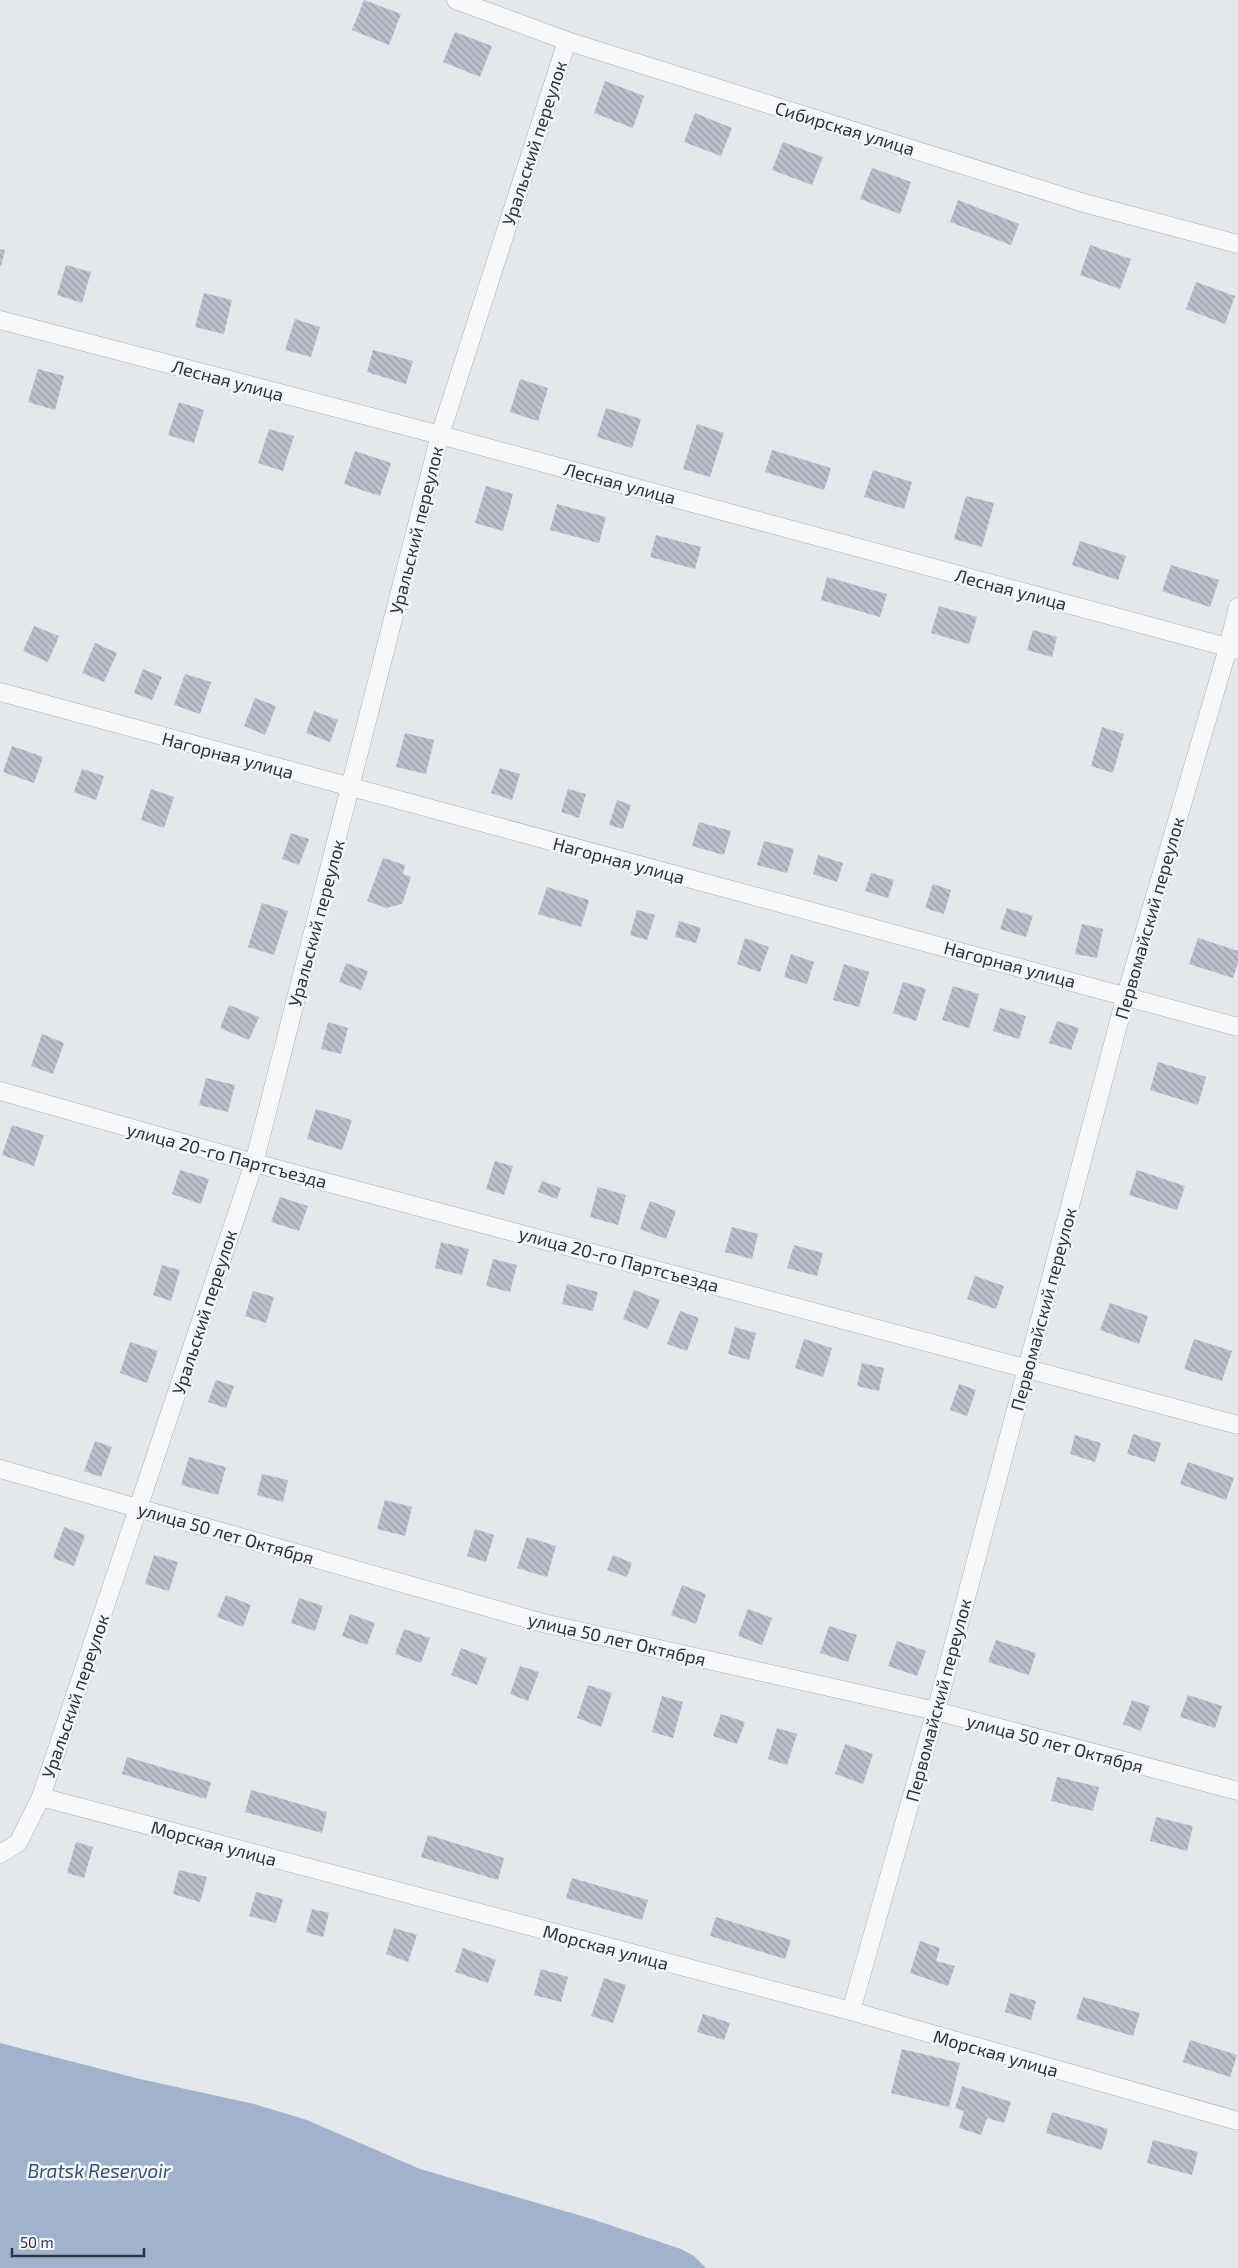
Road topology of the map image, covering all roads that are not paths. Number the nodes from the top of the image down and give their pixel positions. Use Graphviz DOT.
graph roads {
  1 [pos="456,0"];
  2 [pos="567,41"];
  3 [pos="1238,244"];
  4 [pos="0,320"];
  5 [pos="440,435"];
  6 [pos="1238,607"];
  7 [pos="1233,649"];
  8 [pos="0,692"];
  9 [pos="351,788"];
  10 [pos="1126,995"];
  11 [pos="1238,1026"];
  12 [pos="0,1092"];
  13 [pos="254,1163"];
  14 [pos="1028,1368"];
  15 [pos="1238,1425"];
  16 [pos="0,1470"];
  17 [pos="138,1508"];
  18 [pos="936,1711"];
  19 [pos="1238,1791"];
  20 [pos="41,1798"];
  21 [pos="0,1854"];
  22 [pos="851,2011"];
  23 [pos="1238,2120"];
  1 -- 2 [label="street, Сибирская улица"];
  2 -- 3 [label="street, Сибирская улица"];
  2 -- 5 [label="street, Уральский переулок"];
  4 -- 5 [label="street, Лесная улица"];
  5 -- 7 [label="street, Лесная улица"];
  5 -- 9 [label="street, Уральский переулок"];
  6 -- 7 [label="street, Первомайский переулок"];
  7 -- 10 [label="street, Первомайский переулок"];
  8 -- 9 [label="street, Нагорная улица"];
  9 -- 10 [label="street, Нагорная улица"];
  9 -- 13 [label="street, Уральский переулок"];
  10 -- 11 [label="street, Нагорная улица"];
  10 -- 14 [label="street, Первомайский переулок"];
  12 -- 13 [label="street, улица 20-го Партсъезда"];
  13 -- 14 [label="street, улица 20-го Партсъезда"];
  13 -- 17 [label="street, Уральский переулок"];
  14 -- 15 [label="street, улица 20-го Партсъезда"];
  14 -- 18 [label="street, Первомайский переулок"];
  16 -- 17 [label="street, улица 50 лет Октября"];
  17 -- 18 [label="street, улица 50 лет Октября"];
  17 -- 20 [label="street, Уральский переулок"];
  18 -- 19 [label="street, улица 50 лет Октября"];
  18 -- 22 [label="street, Первомайский переулок"];
  20 -- 21 [label="street"];
  20 -- 22 [label="street, Морская улица"];
  22 -- 23 [label="street, Морская улица"];
}
